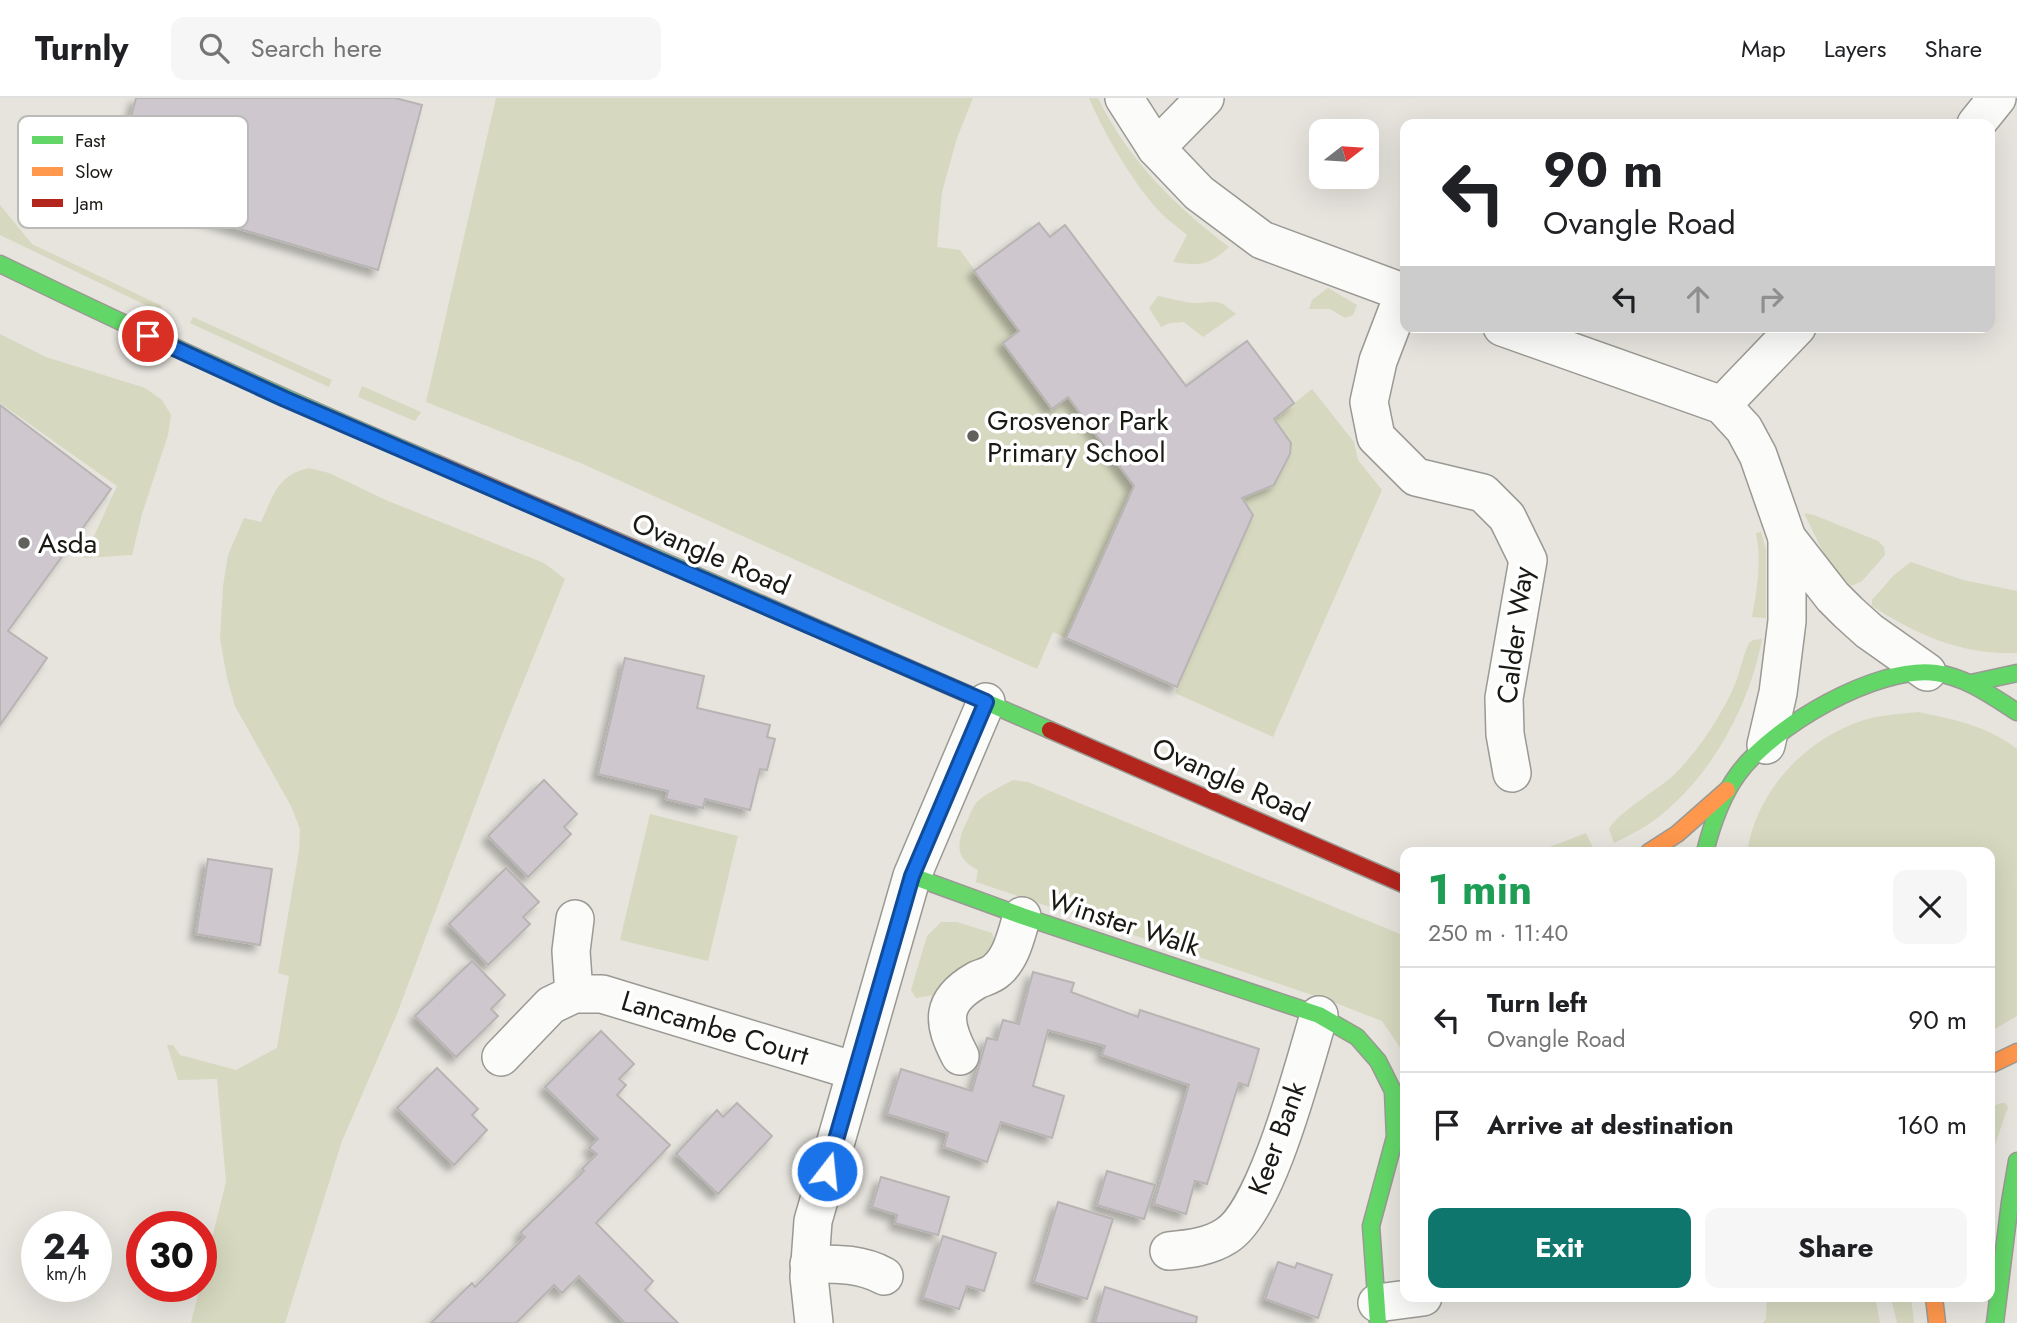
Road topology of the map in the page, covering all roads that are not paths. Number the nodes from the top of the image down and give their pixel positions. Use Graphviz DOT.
graph roads {
  1 [pos="1124,98"];
  2 [pos="1205,98"];
  3 [pos="1997,98"];
  4 [pos="1980,119"];
  5 [pos="1156,148"];
  6 [pos="0,264"];
  7 [pos="1400,292"];
  8 [pos="1400,303"];
  9 [pos="1519,333"];
  10 [pos="1791,333"];
  11 [pos="1722,405"];
  12 [pos="1787,538"];
  13 [pos="1927,672"];
  14 [pos="2017,673"];
  15 [pos="1972,683"];
  16 [pos="986,702"];
  17 [pos="2017,712"];
  18 [pos="1766,745"];
  19 [pos="1512,773"];
  20 [pos="1727,790"];
  21 [pos="1657,847"];
  22 [pos="1706,847"];
  23 [pos="912,876"];
  24 [pos="1400,883"];
  25 [pos="1022,916"];
  26 [pos="575,919"];
  27 [pos="574,994"];
  28 [pos="1320,1016"];
  29 [pos="2017,1052"];
  30 [pos="960,1056"];
  31 [pos="501,1057"];
  32 [pos="1995,1063"];
  33 [pos="855,1071"];
  34 [pos="2017,1161"];
  35 [pos="1169,1251"];
  36 [pos="809,1264"];
  37 [pos="884,1276"];
  38 [pos="1409,1302"];
  39 [pos="1935,1302"];
  40 [pos="1378,1313"];
  41 [pos="814,1323"];
  42 [pos="1937,1323"];
  43 [pos="1995,1323"];
  1 -- 5 [label="street"];
  2 -- 5 [label="street"];
  3 -- 4 [label="street"];
  5 -- 7 [label="street"];
  6 -- 16 [label="main road, Ovangle Road"];
  8 -- 19 [label="street, Calder Way"];
  9 -- 11 [label="street"];
  10 -- 11 [label="street"];
  11 -- 12 [label="street"];
  12 -- 13 [label="street"];
  12 -- 18 [label="street"];
  13 -- 15 [label="main road"];
  13 -- 18 [label="main road"];
  14 -- 15 [label="main road"];
  15 -- 17 [label="main road"];
  16 -- 23 [label="street"];
  16 -- 24 [label="main road, Ovangle Road"];
  18 -- 20 [label="main road"];
  20 -- 21 [label="main road"];
  20 -- 22 [label="main road"];
  23 -- 25 [label="main road, Winster Walk"];
  23 -- 33 [label="street"];
  25 -- 28 [label="main road, Winster Walk"];
  25 -- 30 [label="street"];
  26 -- 27 [label="street"];
  27 -- 31 [label="street"];
  27 -- 33 [label="street, Lancambe Court"];
  28 -- 35 [label="street, Keer Bank"];
  28 -- 40 [label="main road, Winster Walk"];
  29 -- 32 [label="main road"];
  33 -- 36 [label="street"];
  34 -- 43 [label="main road"];
  36 -- 37 [label="street"];
  36 -- 41 [label="street"];
  38 -- 40 [label="street"];
  39 -- 42 [label="main road"];
}
